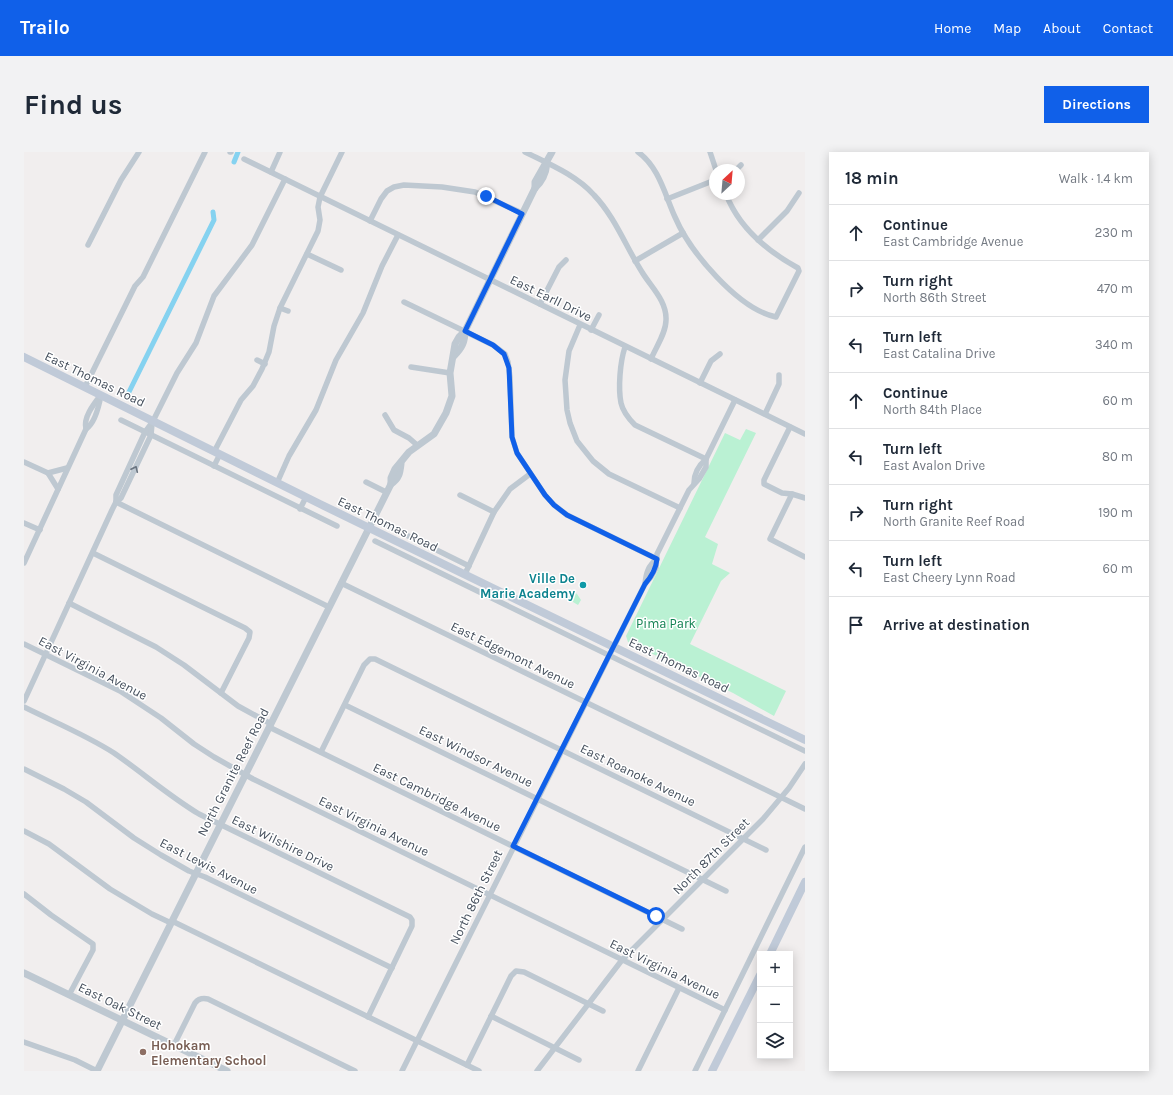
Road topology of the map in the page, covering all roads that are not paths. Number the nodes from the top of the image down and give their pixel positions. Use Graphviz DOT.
graph roads {
  1 [pos="139,152"];
  2 [pos="205,152"];
  3 [pos="280,152"];
  4 [pos="342,152"];
  5 [pos="525,152"];
  6 [pos="552,152"];
  7 [pos="638,152"];
  8 [pos="710,152"];
  9 [pos="244,159"];
  10 [pos="547,163"];
  11 [pos="714,164"];
  12 [pos="270,172"];
  13 [pos="285,179"];
  14 [pos="709,182"];
  15 [pos="799,193"];
  16 [pos="320,197"];
  17 [pos="668,199"];
  18 [pos="729,200"];
  19 [pos="522,214"];
  20 [pos="370,221"];
  21 [pos="683,233"];
  22 [pos="398,235"];
  23 [pos="758,240"];
  24 [pos="88,246"];
  25 [pos="307,254"];
  26 [pos="566,260"];
  27 [pos="635,260"];
  28 [pos="341,270"];
  29 [pos="490,280"];
  30 [pos="404,302"];
  31 [pos="540,304"];
  32 [pos="280,308"];
  33 [pos="288,311"];
  34 [pos="599,315"];
  35 [pos="580,325"];
  36 [pos="591,330"];
  37 [pos="465,331"];
  38 [pos="625,347"];
  39 [pos="720,354"];
  40 [pos="24,357"];
  41 [pos="651,359"];
  42 [pos="257,360"];
  43 [pos="265,364"];
  44 [pos="411,367"];
  45 [pos="450,373"];
  46 [pos="779,375"];
  47 [pos="700,383"];
  48 [pos="85,387"];
  49 [pos="101,395"];
  50 [pos="735,400"];
  51 [pos="765,414"];
  52 [pos="385,415"];
  53 [pos="121,420"];
  54 [pos="153,421"];
  55 [pos="790,427"];
  56 [pos="145,432"];
  57 [pos="805,434"];
  58 [pos="151,435"];
  59 [pos="417,445"];
  60 [pos="217,453"];
  61 [pos="706,459"];
  62 [pos="24,462"];
  63 [pos="214,466"];
  64 [pos="67,468"];
  65 [pos="48,473"];
  66 [pos="530,474"];
  67 [pos="277,482"];
  68 [pos="366,482"];
  69 [pos="58,489"];
  70 [pos="386,492"];
  71 [pos="792,494"];
  72 [pos="460,495"];
  73 [pos="306,497"];
  74 [pos="805,498"];
  75 [pos="116,502"];
  76 [pos="680,508"];
  77 [pos="300,509"];
  78 [pos="494,512"];
  79 [pos="24,523"];
  80 [pos="384,524"];
  81 [pos="337,526"];
  82 [pos="369,528"];
  83 [pos="40,530"];
  84 [pos="375,541"];
  85 [pos="93,553"];
  86 [pos="805,557"];
  87 [pos="657,559"];
  88 [pos="24,563"];
  89 [pos="469,566"];
  90 [pos="465,574"];
  91 [pos="341,583"];
  92 [pos="69,604"];
  93 [pos="329,607"];
  94 [pos="24,644"];
  95 [pos="614,646"];
  96 [pos="45,654"];
  97 [pos="609,655"];
  98 [pos="221,692"];
  99 [pos="24,701"];
  100 [pos="585,702"];
  101 [pos="345,705"];
  102 [pos="24,707"];
  103 [pos="270,726"];
  104 [pos="805,740"];
  105 [pos="562,750"];
  106 [pos="805,751"];
  107 [pos="321,752"];
  108 [pos="805,764"];
  109 [pos="24,769"];
  110 [pos="245,775"];
  111 [pos="782,798"];
  112 [pos="537,799"];
  113 [pos="805,809"];
  114 [pos="220,824"];
  115 [pos="24,831"];
  116 [pos="743,839"];
  117 [pos="513,846"];
  118 [pos="805,847"];
  119 [pos="766,850"];
  120 [pos="196,873"];
  121 [pos="702,879"];
  122 [pos="805,882"];
  123 [pos="726,891"];
  124 [pos="24,894"];
  125 [pos="489,895"];
  126 [pos="662,919"];
  127 [pos="172,922"];
  128 [pos="682,929"];
  129 [pos="771,951"];
  130 [pos="622,960"];
  131 [pos="392,968"];
  132 [pos="24,973"];
  133 [pos="757,981"];
  134 [pos="679,988"];
  135 [pos="69,995"];
  136 [pos="588,1004"];
  137 [pos="725,1010"];
  138 [pos="603,1011"];
  139 [pos="491,1016"];
  140 [pos="368,1017"];
  141 [pos="122,1021"];
  142 [pos="417,1041"];
  143 [pos="24,1042"];
  144 [pos="174,1045"];
  145 [pos="555,1048"];
  146 [pos="579,1060"];
  147 [pos="467,1065"];
  148 [pos="97,1071"];
  149 [pos="227,1071"];
  150 [pos="355,1071"];
  151 [pos="402,1071"];
  152 [pos="479,1071"];
  153 [pos="537,1071"];
  154 [pos="638,1071"];
  155 [pos="695,1071"];
  156 [pos="712,1071"];
  1 -- 24 [label="street"];
  2 -- 48 [label="street"];
  3 -- 12 [label="street"];
  4 -- 16 [label="street"];
  5 -- 10 [label="street"];
  6 -- 10 [label="street, North Granite Reef Road"];
  7 -- 17 [label="street"];
  8 -- 11 [label="street"];
  9 -- 12 [label="street, East Earll Drive"];
  10 -- 19 [label="street, North Granite Reef Road"];
  10 -- 27 [label="street"];
  12 -- 13 [label="street, East Earll Drive"];
  13 -- 16 [label="street, East Earll Drive"];
  13 -- 54 [label="street"];
  14 -- 17 [label="street"];
  15 -- 23 [label="street"];
  16 -- 20 [label="street, East Earll Drive"];
  16 -- 25 [label="street"];
  17 -- 21 [label="street"];
  18 -- 23 [label="street"];
  19 -- 20 [label="street"];
  19 -- 29 [label="street, North Granite Reef Road"];
  20 -- 22 [label="street, East Earll Drive"];
  21 -- 23 [label="street"];
  21 -- 27 [label="street"];
  22 -- 29 [label="street, East Earll Drive"];
  22 -- 67 [label="street"];
  25 -- 28 [label="street"];
  25 -- 32 [label="street"];
  26 -- 31 [label="street"];
  27 -- 41 [label="street"];
  29 -- 31 [label="street, East Earll Drive"];
  29 -- 37 [label="street, North Granite Reef Road"];
  30 -- 37 [label="street"];
  31 -- 35 [label="street, East Earll Drive"];
  32 -- 33 [label="street"];
  32 -- 43 [label="street"];
  34 -- 36 [label="street"];
  35 -- 36 [label="street, East Earll Drive"];
  35 -- 76 [label="street"];
  36 -- 38 [label="street, East Earll Drive"];
  37 -- 45 [label="street, North Granite Reef Road"];
  37 -- 66 [label="street"];
  38 -- 41 [label="street, East Earll Drive"];
  38 -- 61 [label="street"];
  39 -- 47 [label="street"];
  40 -- 48 [label="main road, East Thomas Road"];
  41 -- 47 [label="street, East Earll Drive"];
  42 -- 43 [label="street"];
  43 -- 60 [label="street"];
  44 -- 45 [label="street"];
  45 -- 59 [label="street, North Granite Reef Road"];
  46 -- 51 [label="street"];
  47 -- 50 [label="street, East Earll Drive"];
  48 -- 49 [label="main road, East Thomas Road"];
  49 -- 54 [label="main road, East Thomas Road"];
  49 -- 64 [label="street"];
  50 -- 51 [label="street, East Earll Drive"];
  50 -- 61 [label="street, North 86th Street"];
  51 -- 55 [label="street, East Earll Drive"];
  52 -- 59 [label="street"];
  53 -- 56 [label="street, East Thomas Road"];
  54 -- 56 [label="street"];
  54 -- 58 [label="street"];
  54 -- 60 [label="main road, East Thomas Road"];
  55 -- 57 [label="street, East Earll Drive"];
  55 -- 71 [label="street"];
  56 -- 58 [label="street, East Thomas Road"];
  56 -- 75 [label="street"];
  58 -- 63 [label="street, East Thomas Road"];
  75 -- 58 [label="street, one-way"];
  59 -- 70 [label="street, North Granite Reef Road"];
  60 -- 63 [label="street"];
  60 -- 67 [label="main road, East Thomas Road"];
  61 -- 76 [label="street, North 86th Street"];
  62 -- 65 [label="street"];
  63 -- 77 [label="street, East Thomas Road"];
  64 -- 65 [label="street"];
  64 -- 69 [label="street"];
  65 -- 69 [label="street"];
  66 -- 78 [label="street"];
  66 -- 87 [label="street"];
  67 -- 73 [label="main road, East Thomas Road"];
  68 -- 70 [label="street"];
  69 -- 83 [label="street"];
  70 -- 82 [label="street, North Granite Reef Road"];
  71 -- 74 [label="street"];
  71 -- 86 [label="street"];
  72 -- 78 [label="street"];
  73 -- 77 [label="street"];
  73 -- 82 [label="main road, East Thomas Road"];
  75 -- 85 [label="street"];
  75 -- 93 [label="street"];
  76 -- 87 [label="street, North 86th Street"];
  77 -- 81 [label="street, East Thomas Road"];
  78 -- 89 [label="street"];
  79 -- 83 [label="street"];
  80 -- 89 [label="street, East Thomas Road"];
  82 -- 90 [label="main road, East Thomas Road"];
  82 -- 91 [label="street, North Granite Reef Road"];
  83 -- 88 [label="street"];
  84 -- 97 [label="street, East Thomas Road"];
  85 -- 92 [label="street"];
  85 -- 98 [label="street"];
  87 -- 95 [label="street, North 86th Street"];
  89 -- 90 [label="street"];
  90 -- 95 [label="main road, East Thomas Road"];
  91 -- 93 [label="street, North Granite Reef Road"];
  91 -- 100 [label="street, East Edgemont Avenue"];
  92 -- 96 [label="street"];
  92 -- 98 [label="street, East Cambridge Avenue"];
  93 -- 103 [label="street, North Granite Reef Road"];
  94 -- 96 [label="street, East Virginia Avenue"];
  95 -- 97 [label="street, North 86th Street"];
  95 -- 104 [label="main road, East Thomas Road"];
  96 -- 99 [label="street"];
  96 -- 110 [label="street, East Virginia Avenue"];
  97 -- 100 [label="street, North 86th Street"];
  97 -- 106 [label="street, East Thomas Road"];
  98 -- 103 [label="street, East Cambridge Avenue"];
  100 -- 105 [label="street, North 86th Street"];
  100 -- 111 [label="street, East Edgemont Avenue"];
  101 -- 105 [label="street, East Roanoke Avenue"];
  101 -- 107 [label="street"];
  101 -- 112 [label="street, East Windsor Avenue"];
  102 -- 114 [label="street, East Wilshire Drive"];
  103 -- 107 [label="street, East Cambridge Avenue"];
  103 -- 110 [label="street, North Granite Reef Road"];
  105 -- 112 [label="street, North 86th Street"];
  105 -- 116 [label="street, East Roanoke Avenue"];
  107 -- 117 [label="street, East Cambridge Avenue"];
  108 -- 111 [label="street, North 87th Street"];
  109 -- 120 [label="street, East Lewis Avenue"];
  110 -- 114 [label="street, North Granite Reef Road"];
  110 -- 125 [label="street, East Virginia Avenue"];
  111 -- 113 [label="street, East Edgemont Avenue"];
  111 -- 116 [label="street, North 87th Street"];
  112 -- 117 [label="street, North 86th Street"];
  112 -- 121 [label="street, East Windsor Avenue"];
  114 -- 120 [label="street, North Granite Reef Road"];
  114 -- 131 [label="street, East Wilshire Drive"];
  115 -- 127 [label="street"];
  116 -- 119 [label="street, East Roanoke Avenue"];
  116 -- 121 [label="street, North 87th Street"];
  117 -- 125 [label="street, North 86th Street"];
  117 -- 126 [label="street, East Cambridge Avenue"];
  118 -- 137 [label="street"];
  120 -- 127 [label="street, North Granite Reef Road"];
  120 -- 131 [label="street, East Lewis Avenue"];
  121 -- 123 [label="street, East Windsor Avenue"];
  121 -- 126 [label="street, North 87th Street"];
  122 -- 129 [label="main road"];
  124 -- 135 [label="street"];
  125 -- 130 [label="street, East Virginia Avenue"];
  125 -- 142 [label="street, North 86th Street"];
  126 -- 128 [label="street, East Cambridge Avenue"];
  126 -- 130 [label="street, North 87th Street"];
  127 -- 140 [label="street"];
  127 -- 141 [label="street, North Granite Reef Road"];
  130 -- 134 [label="street, East Virginia Avenue"];
  130 -- 136 [label="street, North 87th Street"];
  131 -- 140 [label="street"];
  132 -- 135 [label="street, East Oak Street"];
  133 -- 156 [label="main road"];
  134 -- 137 [label="street, East Virginia Avenue"];
  134 -- 154 [label="street"];
  135 -- 141 [label="street, East Oak Street"];
  136 -- 138 [label="street"];
  136 -- 139 [label="street"];
  136 -- 145 [label="street, North 87th Street"];
  137 -- 155 [label="street"];
  139 -- 145 [label="street"];
  139 -- 147 [label="street"];
  140 -- 142 [label="street"];
  141 -- 144 [label="street, East Oak Street"];
  141 -- 148 [label="street, North Granite Reef Road"];
  142 -- 147 [label="street"];
  142 -- 151 [label="street, North 86th Street"];
  143 -- 148 [label="street"];
  144 -- 149 [label="street, East Oak Street"];
  144 -- 150 [label="street"];
  145 -- 146 [label="street"];
  145 -- 153 [label="street, North 87th Street"];
  147 -- 152 [label="street"];
}
